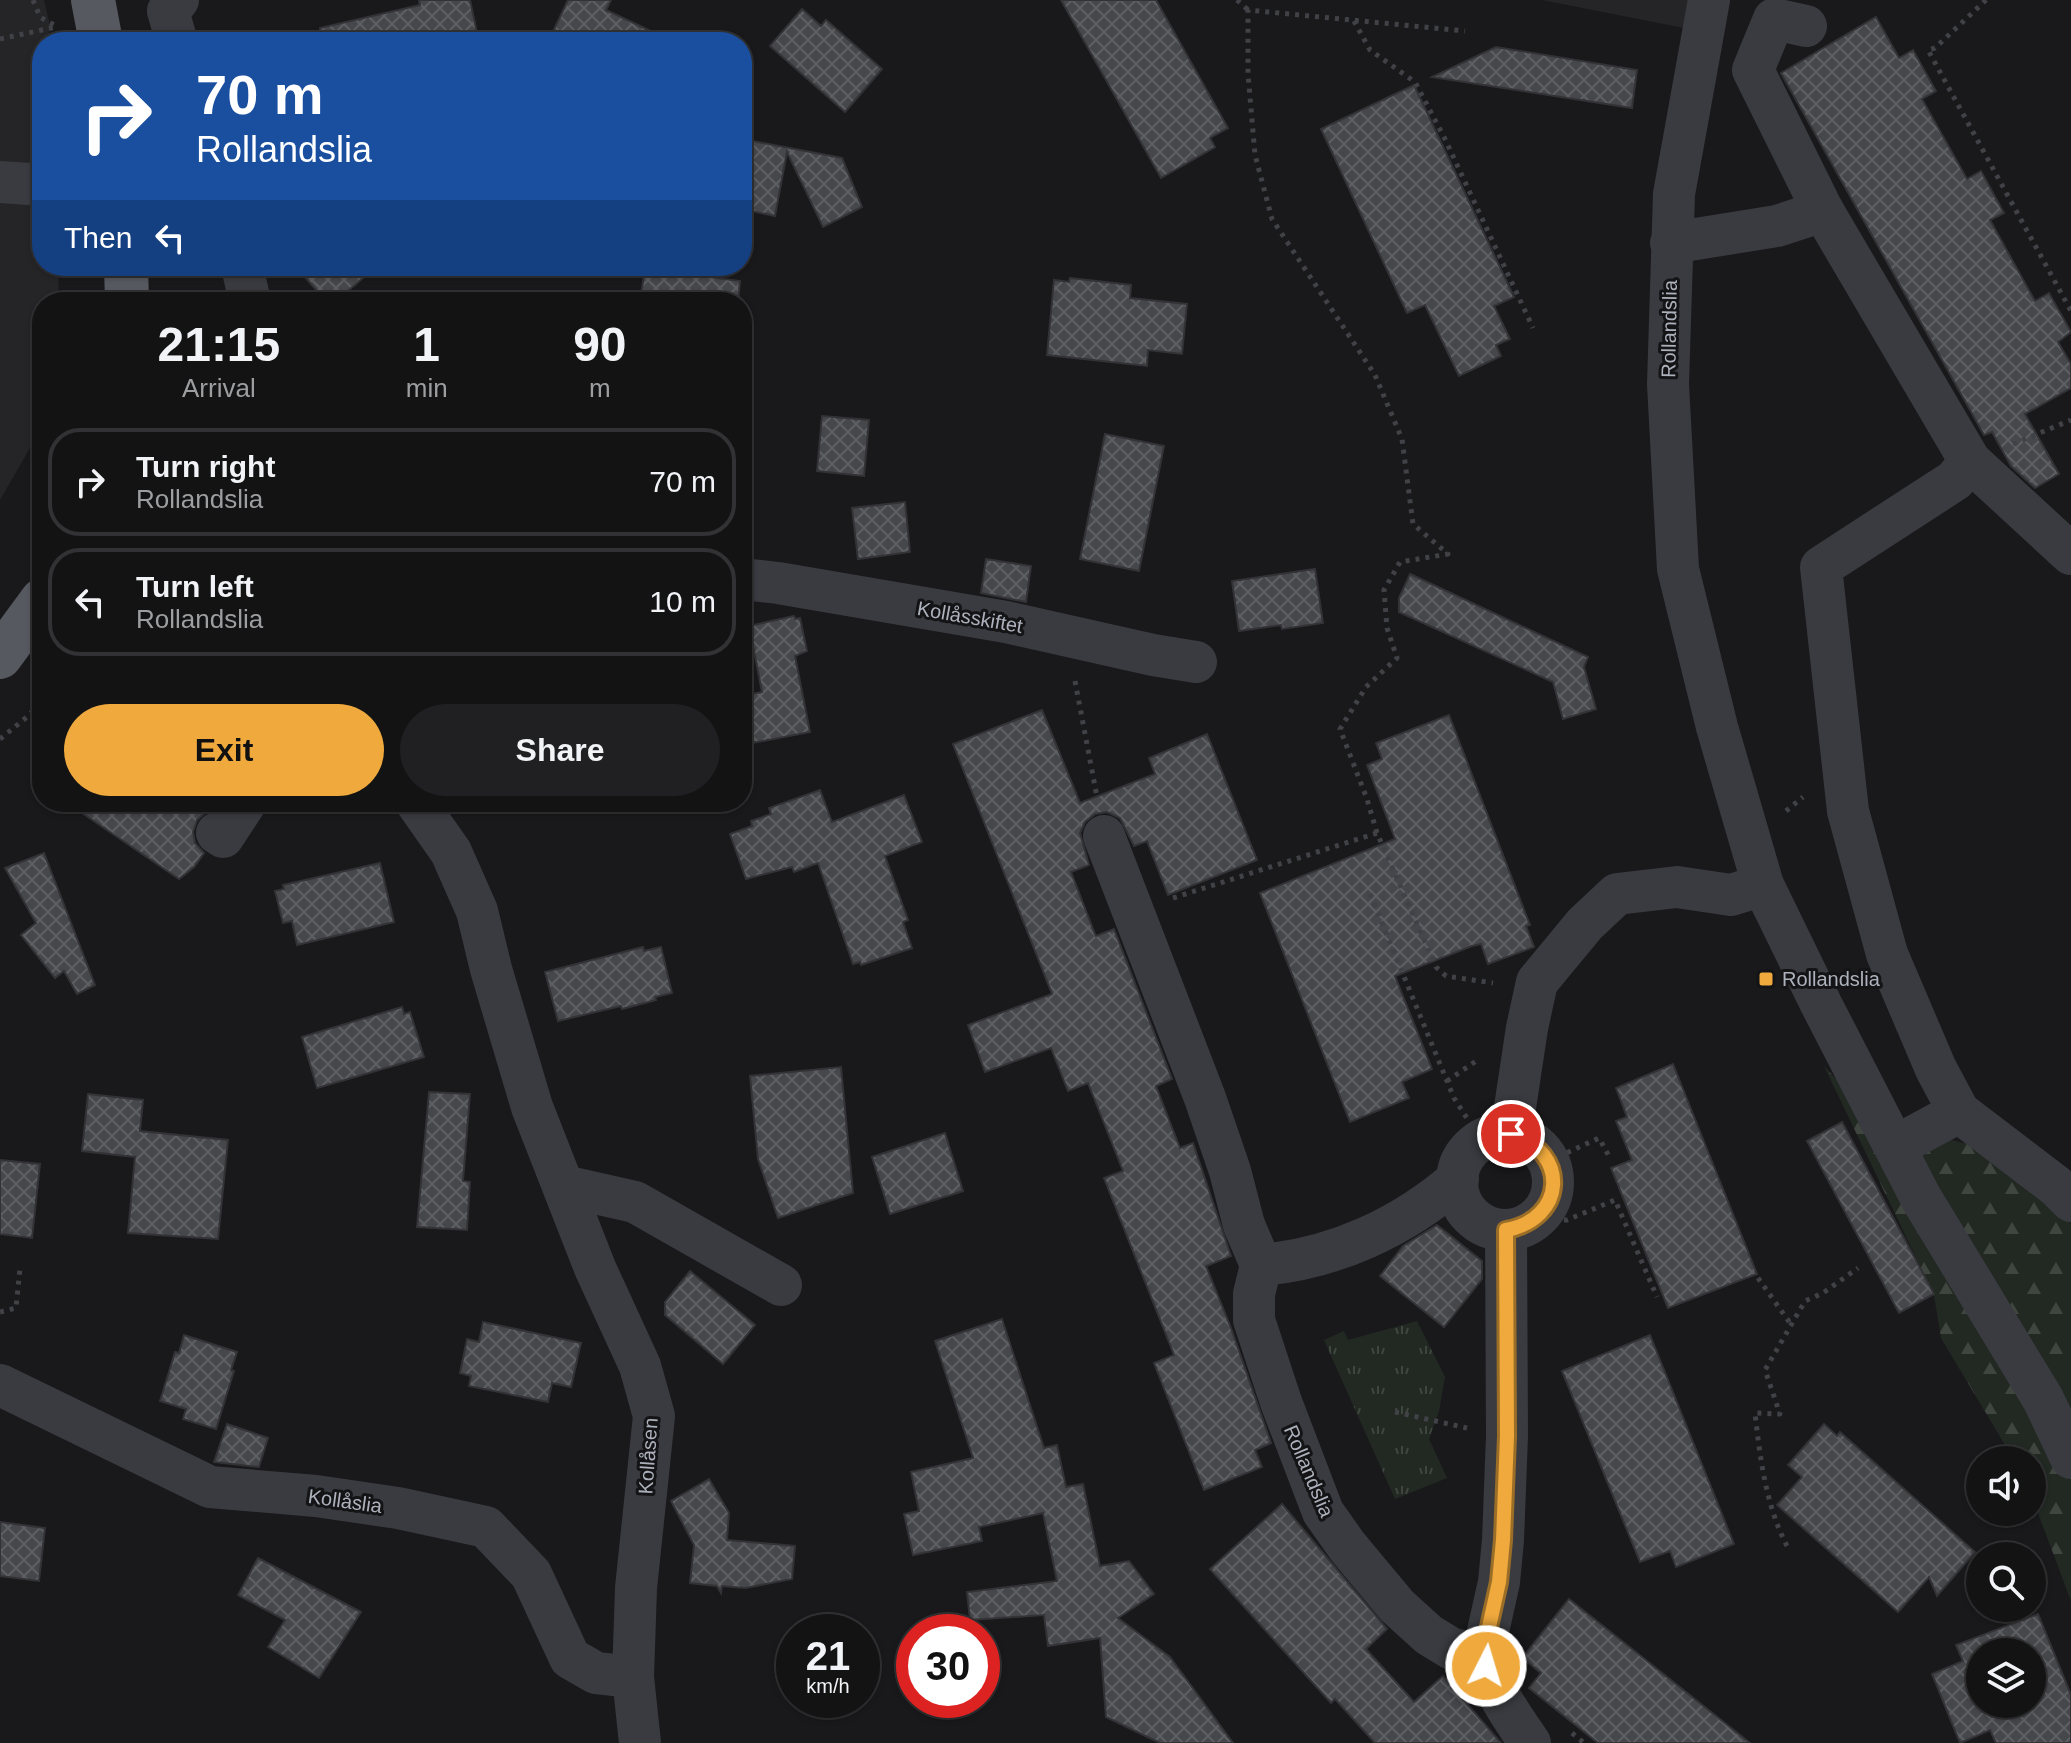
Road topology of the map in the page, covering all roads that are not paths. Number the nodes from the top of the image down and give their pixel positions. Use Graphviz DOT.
graph roads {
  1 [pos="93,0"];
  2 [pos="178,0"];
  3 [pos="1709,0"];
  4 [pos="1806,26"];
  5 [pos="99,32"];
  6 [pos="174,32"];
  7 [pos="0,182"];
  8 [pos="32,184"];
  9 [pos="1823,211"];
  10 [pos="1671,243"];
  11 [pos="1970,461"];
  12 [pos="2071,554"];
  13 [pos="752,580"];
  14 [pos="32,614"];
  15 [pos="0,657"];
  16 [pos="1196,662"];
  17 [pos="239,812"];
  18 [pos="423,812"];
  19 [pos="217,833"];
  20 [pos="1104,836"];
  21 [pos="1763,885"];
  22 [pos="1959,1112"];
  23 [pos="1496,1137"];
  24 [pos="1896,1146"];
  25 [pos="1458,1179"];
  26 [pos="564,1186"];
  27 [pos="2071,1201"];
  28 [pos="1521,1225"];
  29 [pos="1261,1265"];
  30 [pos="781,1285"];
  31 [pos="0,1385"];
  32 [pos="2071,1458"];
  33 [pos="1483,1654"];
  34 [pos="633,1677"];
  35 [pos="640,1743"];
  36 [pos="1530,1743"];
  1 -- 5 [label="main road"];
  2 -- 6 [label="street"];
  3 -- 10 [label="street, Rollandslia"];
  4 -- 9 [label="street"];
  7 -- 8 [label="street"];
  9 -- 10 [label="street"];
  9 -- 11 [label="street"];
  10 -- 21 [label="street, Rollandslia"];
  11 -- 12 [label="street"];
  11 -- 22 [label="street"];
  13 -- 16 [label="street, Kollåsskiftet"];
  14 -- 15 [label="main road"];
  17 -- 19 [label="street"];
  18 -- 26 [label="street, Kollåsen"];
  20 -- 29 [label="street"];
  21 -- 23 [label="street"];
  21 -- 24 [label="street, Rollandslia"];
  22 -- 24 [label="street"];
  22 -- 27 [label="street"];
  23 -- 25 [label="street"];
  23 -- 28 [label="street"];
  24 -- 32 [label="street, Rollandslia"];
  25 -- 28 [label="street"];
  25 -- 29 [label="street"];
  26 -- 30 [label="street"];
  26 -- 34 [label="street, Kollåsen"];
  28 -- 33 [label="street"];
  29 -- 33 [label="street, Rollandslia"];
  31 -- 34 [label="street, Kollåslia"];
  33 -- 36 [label="street"];
  34 -- 35 [label="street, Kollåsen"];
}
